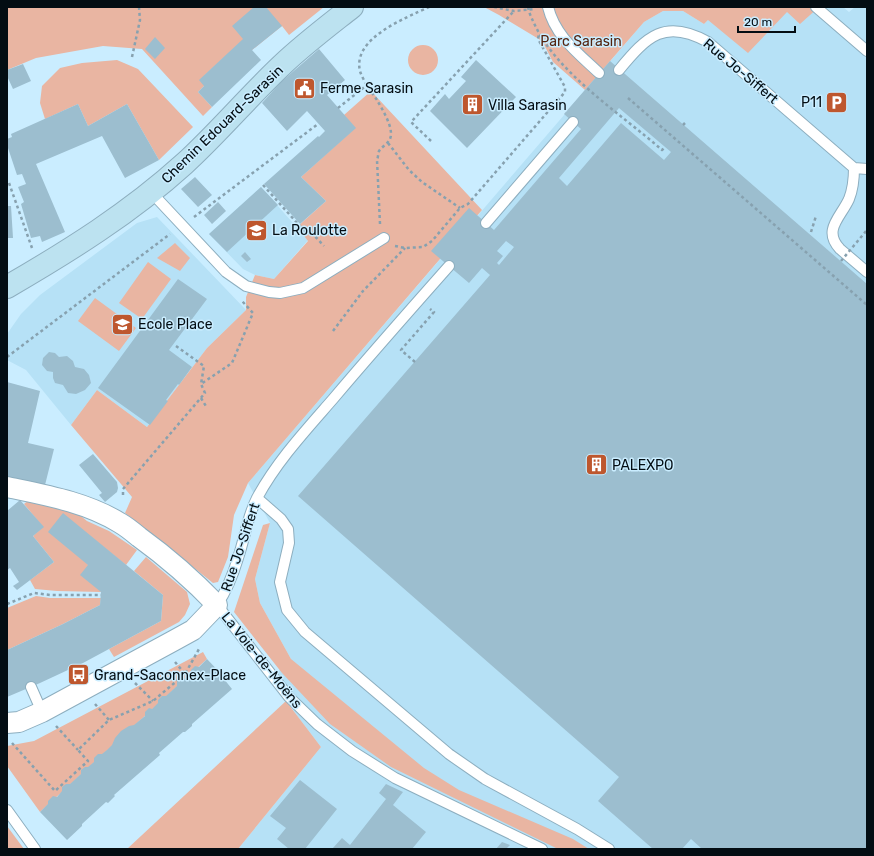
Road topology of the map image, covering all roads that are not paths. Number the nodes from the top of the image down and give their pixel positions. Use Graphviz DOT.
graph roads {
  1 [pos="352,7"];
  2 [pos="548,7"];
  3 [pos="816,7"];
  4 [pos="867,51"];
  5 [pos="619,70"];
  6 [pos="599,73"];
  7 [pos="573,122"];
  8 [pos="854,168"];
  9 [pos="867,169"];
  10 [pos="151,192"];
  11 [pos="486,223"];
  12 [pos="384,238"];
  13 [pos="449,266"];
  14 [pos="867,272"];
  15 [pos="7,287"];
  16 [pos="7,487"];
  17 [pos="257,498"];
  18 [pos="217,605"];
  19 [pos="31,687"];
  20 [pos="42,712"];
  21 [pos="7,723"];
  22 [pos="7,810"];
  23 [pos="35,849"];
  24 [pos="542,849"];
  25 [pos="609,849"];
  1 -- 10 [label="street, Chemin Edouard-Sarasin"];
  2 -- 6 [label="lane"];
  3 -- 4 [label="lane"];
  5 -- 8 [label="lane, Rue Jo-Siffert"];
  7 -- 11 [label="lane"];
  8 -- 9 [label="lane"];
  8 -- 14 [label="lane"];
  10 -- 12 [label="lane"];
  10 -- 15 [label="street, Chemin Edouard-Sarasin"];
  13 -- 17 [label="lane, Rue Jo-Siffert"];
  16 -- 18 [label="street, La Voie-de-Moëns"];
  17 -- 18 [label="lane, Rue Jo-Siffert"];
  17 -- 25 [label="lane"];
  18 -- 20 [label="street, Rue Jo-Siffert"];
  18 -- 24 [label="lane, La Voie-de-Moëns"];
  19 -- 20 [label="lane"];
  20 -- 21 [label="street, Rue Jo-Siffert"];
  22 -- 23 [label="lane"];
}
